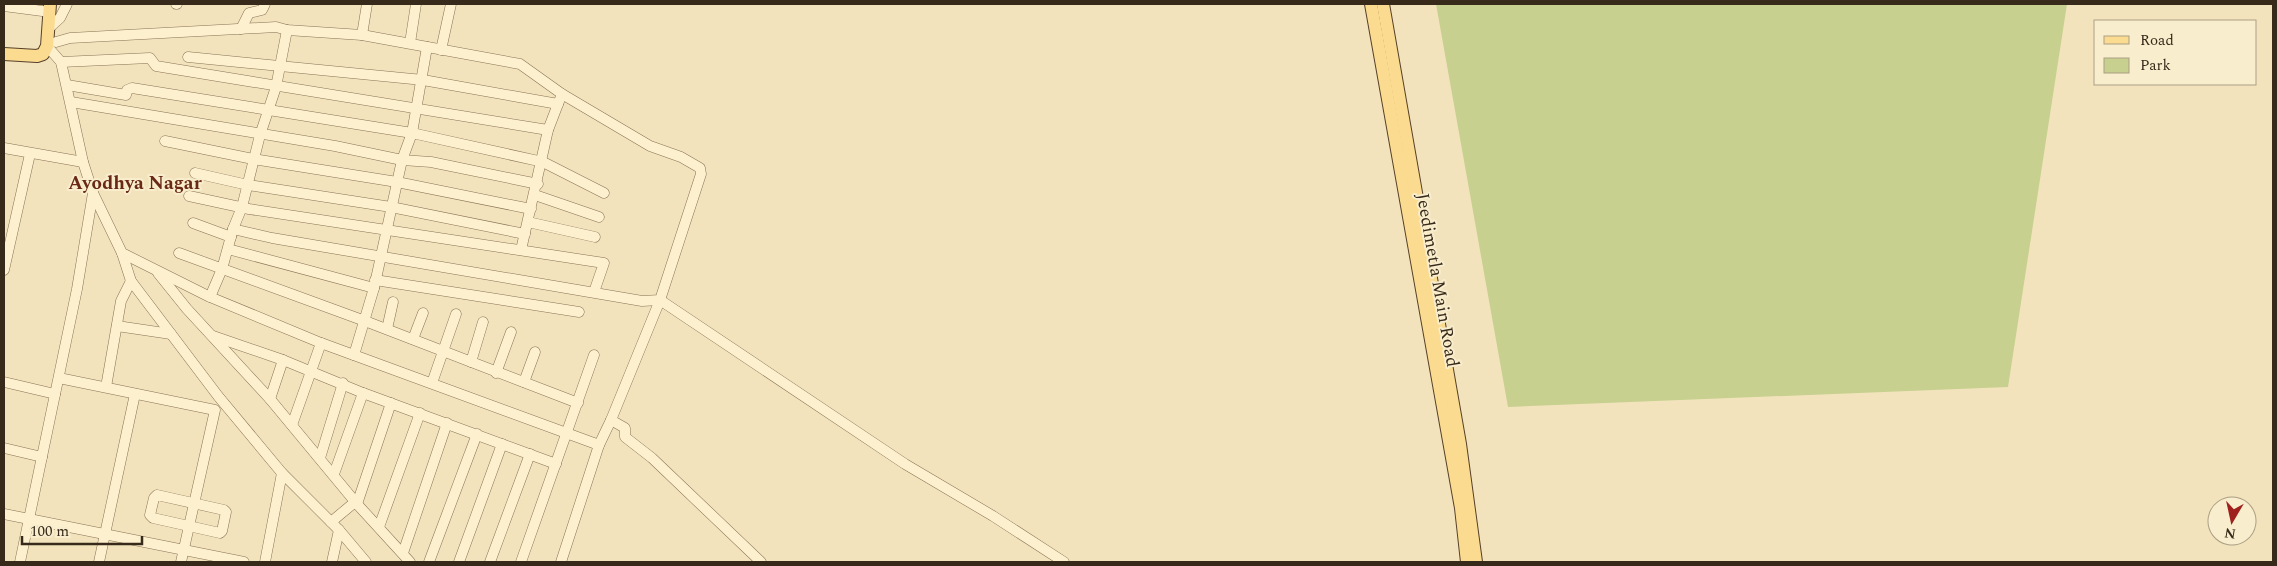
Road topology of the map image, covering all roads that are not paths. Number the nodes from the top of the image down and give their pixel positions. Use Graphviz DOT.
graph roads {
  1 [pos="67,4"];
  2 [pos="265,4"];
  3 [pos="367,4"];
  4 [pos="416,4"];
  5 [pos="451,4"];
  6 [pos="1371,4"];
  7 [pos="1383,4"];
  8 [pos="4,6"];
  9 [pos="50,8"];
  10 [pos="49,28"];
  11 [pos="241,29"];
  12 [pos="284,30"];
  13 [pos="362,34"];
  14 [pos="50,43"];
  15 [pos="410,43"];
  16 [pos="427,47"];
  17 [pos="441,50"];
  18 [pos="4,54"];
  19 [pos="188,57"];
  20 [pos="61,62"];
  21 [pos="281,65"];
  22 [pos="423,80"];
  23 [pos="67,85"];
  24 [pos="276,87"];
  25 [pos="560,99"];
  26 [pos="71,102"];
  27 [pos="268,109"];
  28 [pos="417,109"];
  29 [pos="548,130"];
  30 [pos="412,133"];
  31 [pos="260,135"];
  32 [pos="165,141"];
  33 [pos="4,148"];
  34 [pos="30,154"];
  35 [pos="253,159"];
  36 [pos="402,160"];
  37 [pos="84,162"];
  38 [pos="543,162"];
  39 [pos="195,173"];
  40 [pos="397,182"];
  41 [pos="538,184"];
  42 [pos="248,185"];
  43 [pos="93,193"];
  44 [pos="604,193"];
  45 [pos="535,195"];
  46 [pos="189,196"];
  47 [pos="242,207"];
  48 [pos="392,207"];
  49 [pos="531,209"];
  50 [pos="599,216"];
  51 [pos="528,222"];
  52 [pos="193,223"];
  53 [pos="386,230"];
  54 [pos="232,233"];
  55 [pos="525,234"];
  56 [pos="595,237"];
  57 [pos="228,250"];
  58 [pos="521,250"];
  59 [pos="122,253"];
  60 [pos="179,253"];
  61 [pos="380,255"];
  62 [pos="222,269"];
  63 [pos="4,270"];
  64 [pos="156,270"];
  65 [pos="131,281"];
  66 [pos="374,284"];
  67 [pos="594,292"];
  68 [pos="210,297"];
  69 [pos="660,300"];
  70 [pos="393,302"];
  71 [pos="579,312"];
  72 [pos="422,313"];
  73 [pos="456,314"];
  74 [pos="365,320"];
  75 [pos="483,322"];
  76 [pos="117,326"];
  77 [pos="388,329"];
  78 [pos="511,332"];
  79 [pos="170,334"];
  80 [pos="211,336"];
  81 [pos="413,339"];
  82 [pos="321,343"];
  83 [pos="442,350"];
  84 [pos="535,352"];
  85 [pos="354,355"];
  86 [pos="594,355"];
  87 [pos="283,360"];
  88 [pos="471,362"];
  89 [pos="312,371"];
  90 [pos="496,372"];
  91 [pos="59,378"];
  92 [pos="4,382"];
  93 [pos="524,382"];
  94 [pos="343,383"];
  95 [pos="432,383"];
  96 [pos="106,387"];
  97 [pos="363,393"];
  98 [pos="55,394"];
  99 [pos="135,394"];
  100 [pos="218,396"];
  101 [pos="270,399"];
  102 [pos="578,403"];
  103 [pos="391,404"];
  104 [pos="215,410"];
  105 [pos="420,413"];
  106 [pos="612,420"];
  107 [pos="447,423"];
  108 [pos="292,425"];
  109 [pos="568,432"];
  110 [pos="477,434"];
  111 [pos="502,444"];
  112 [pos="1455,444"];
  113 [pos="599,445"];
  114 [pos="4,448"];
  115 [pos="530,454"];
  116 [pos="42,457"];
  117 [pos="320,458"];
  118 [pos="556,464"];
  119 [pos="282,472"];
  120 [pos="334,474"];
  121 [pos="194,503"];
  122 [pos="356,503"];
  123 [pos="4,514"];
  124 [pos="28,519"];
  125 [pos="189,525"];
  126 [pos="335,526"];
  127 [pos="379,527"];
  128 [pos="104,534"];
  129 [pos="184,550"];
  130 [pos="402,553"];
  131 [pos="20,562"];
  132 [pos="99,562"];
  133 [pos="181,562"];
  134 [pos="244,562"];
  135 [pos="265,562"];
  136 [pos="332,562"];
  137 [pos="366,562"];
  138 [pos="410,562"];
  139 [pos="429,562"];
  140 [pos="459,562"];
  141 [pos="490,562"];
  142 [pos="521,562"];
  143 [pos="561,562"];
  144 [pos="761,562"];
  145 [pos="1064,562"];
  146 [pos="1467,562"];
  147 [pos="1476,562"];
  1 -- 10 [label="street"];
  2 -- 11 [label="street"];
  3 -- 13 [label="street"];
  4 -- 15 [label="street"];
  5 -- 17 [label="street"];
  6 -- 112 [label="main road, Jeedimetla Main Road"];
  7 -- 112 [label="main road, Jeedimetla Main Road"];
  8 -- 9 [label="street"];
  9 -- 10 [label="main road"];
  10 -- 14 [label="main road"];
  11 -- 12 [label="street"];
  11 -- 14 [label="street"];
  12 -- 13 [label="street"];
  12 -- 14 [label="street"];
  12 -- 21 [label="street"];
  13 -- 15 [label="street"];
  14 -- 18 [label="main road"];
  14 -- 20 [label="street"];
  15 -- 16 [label="street"];
  16 -- 17 [label="street"];
  16 -- 22 [label="street"];
  17 -- 25 [label="street"];
  19 -- 21 [label="street"];
  20 -- 23 [label="street"];
  20 -- 24 [label="street"];
  21 -- 22 [label="street"];
  21 -- 24 [label="street"];
  22 -- 25 [label="street"];
  22 -- 28 [label="street"];
  23 -- 26 [label="street"];
  23 -- 27 [label="street"];
  24 -- 27 [label="street"];
  24 -- 28 [label="street"];
  25 -- 29 [label="street"];
  25 -- 69 [label="street"];
  26 -- 31 [label="street"];
  26 -- 37 [label="street"];
  27 -- 30 [label="street"];
  27 -- 31 [label="street"];
  28 -- 29 [label="street"];
  28 -- 30 [label="street"];
  29 -- 38 [label="street"];
  30 -- 36 [label="street"];
  30 -- 38 [label="street"];
  31 -- 35 [label="street"];
  31 -- 36 [label="street"];
  32 -- 35 [label="street"];
  33 -- 34 [label="street"];
  34 -- 37 [label="street"];
  34 -- 63 [label="street"];
  35 -- 40 [label="street"];
  35 -- 42 [label="street"];
  36 -- 40 [label="street"];
  36 -- 41 [label="street"];
  37 -- 43 [label="street"];
  38 -- 41 [label="street"];
  38 -- 44 [label="street"];
  39 -- 42 [label="street"];
  40 -- 48 [label="street"];
  40 -- 49 [label="street"];
  41 -- 45 [label="street"];
  42 -- 47 [label="street"];
  42 -- 48 [label="street"];
  43 -- 59 [label="street"];
  43 -- 91 [label="street"];
  45 -- 49 [label="street"];
  45 -- 50 [label="street"];
  46 -- 47 [label="street"];
  47 -- 53 [label="street"];
  47 -- 54 [label="street"];
  48 -- 53 [label="street"];
  48 -- 55 [label="street"];
  49 -- 51 [label="street"];
  51 -- 55 [label="street"];
  51 -- 56 [label="street"];
  52 -- 54 [label="street"];
  53 -- 58 [label="street"];
  53 -- 61 [label="street"];
  54 -- 57 [label="street"];
  54 -- 61 [label="street"];
  55 -- 58 [label="street"];
  57 -- 62 [label="street"];
  57 -- 66 [label="street"];
  58 -- 67 [label="street"];
  59 -- 64 [label="street"];
  59 -- 65 [label="street"];
  60 -- 62 [label="street"];
  61 -- 66 [label="street"];
  61 -- 67 [label="street"];
  62 -- 68 [label="street"];
  62 -- 74 [label="street"];
  64 -- 68 [label="street"];
  64 -- 80 [label="street"];
  65 -- 76 [label="street"];
  65 -- 79 [label="street"];
  66 -- 71 [label="street"];
  66 -- 74 [label="street"];
  67 -- 69 [label="street"];
  68 -- 82 [label="street"];
  69 -- 106 [label="street"];
  69 -- 145 [label="street"];
  70 -- 77 [label="street"];
  72 -- 81 [label="street"];
  73 -- 83 [label="street"];
  74 -- 77 [label="street"];
  74 -- 85 [label="street"];
  75 -- 88 [label="street"];
  76 -- 79 [label="street"];
  76 -- 96 [label="street"];
  77 -- 81 [label="street"];
  78 -- 90 [label="street"];
  79 -- 100 [label="street"];
  80 -- 87 [label="street"];
  80 -- 101 [label="street"];
  81 -- 83 [label="street"];
  82 -- 85 [label="street"];
  82 -- 89 [label="street"];
  83 -- 88 [label="street"];
  83 -- 95 [label="street"];
  84 -- 93 [label="street"];
  85 -- 95 [label="street"];
  86 -- 102 [label="street"];
  87 -- 89 [label="street"];
  87 -- 101 [label="street"];
  88 -- 90 [label="street"];
  89 -- 94 [label="street"];
  89 -- 108 [label="street"];
  90 -- 93 [label="street"];
  91 -- 96 [label="street"];
  91 -- 98 [label="street"];
  92 -- 98 [label="street"];
  93 -- 102 [label="street"];
  94 -- 97 [label="street"];
  94 -- 117 [label="street"];
  95 -- 109 [label="street"];
  96 -- 99 [label="street"];
  97 -- 103 [label="street"];
  97 -- 120 [label="street"];
  98 -- 116 [label="street"];
  99 -- 104 [label="street"];
  99 -- 128 [label="street"];
  100 -- 104 [label="street"];
  100 -- 119 [label="street"];
  101 -- 108 [label="street"];
  102 -- 109 [label="street"];
  103 -- 105 [label="street"];
  103 -- 122 [label="street"];
  104 -- 121 [label="street"];
  105 -- 107 [label="street"];
  105 -- 127 [label="street"];
  106 -- 113 [label="street"];
  106 -- 144 [label="street"];
  107 -- 110 [label="street"];
  107 -- 130 [label="street"];
  108 -- 117 [label="street"];
  109 -- 113 [label="street"];
  109 -- 118 [label="street"];
  110 -- 111 [label="street"];
  110 -- 139 [label="street"];
  111 -- 115 [label="street"];
  111 -- 140 [label="street"];
  112 -- 146 [label="main road, Jeedimetla Main Road"];
  112 -- 147 [label="main road, Jeedimetla Main Road"];
  113 -- 143 [label="street"];
  114 -- 116 [label="street"];
  115 -- 118 [label="street"];
  115 -- 141 [label="street"];
  116 -- 124 [label="street"];
  117 -- 120 [label="street"];
  118 -- 142 [label="street"];
  119 -- 126 [label="street"];
  119 -- 135 [label="street"];
  120 -- 122 [label="street"];
  121 -- 125 [label="street"];
  121 -- 125 [label="street"];
  121 -- 125 [label="street"];
  122 -- 126 [label="street"];
  122 -- 127 [label="street"];
  123 -- 124 [label="street"];
  124 -- 128 [label="street"];
  124 -- 131 [label="street"];
  125 -- 129 [label="street"];
  126 -- 136 [label="street"];
  126 -- 137 [label="street"];
  127 -- 130 [label="street"];
  128 -- 129 [label="street"];
  128 -- 132 [label="street"];
  129 -- 133 [label="street"];
  129 -- 134 [label="street"];
  130 -- 138 [label="street"];
}
